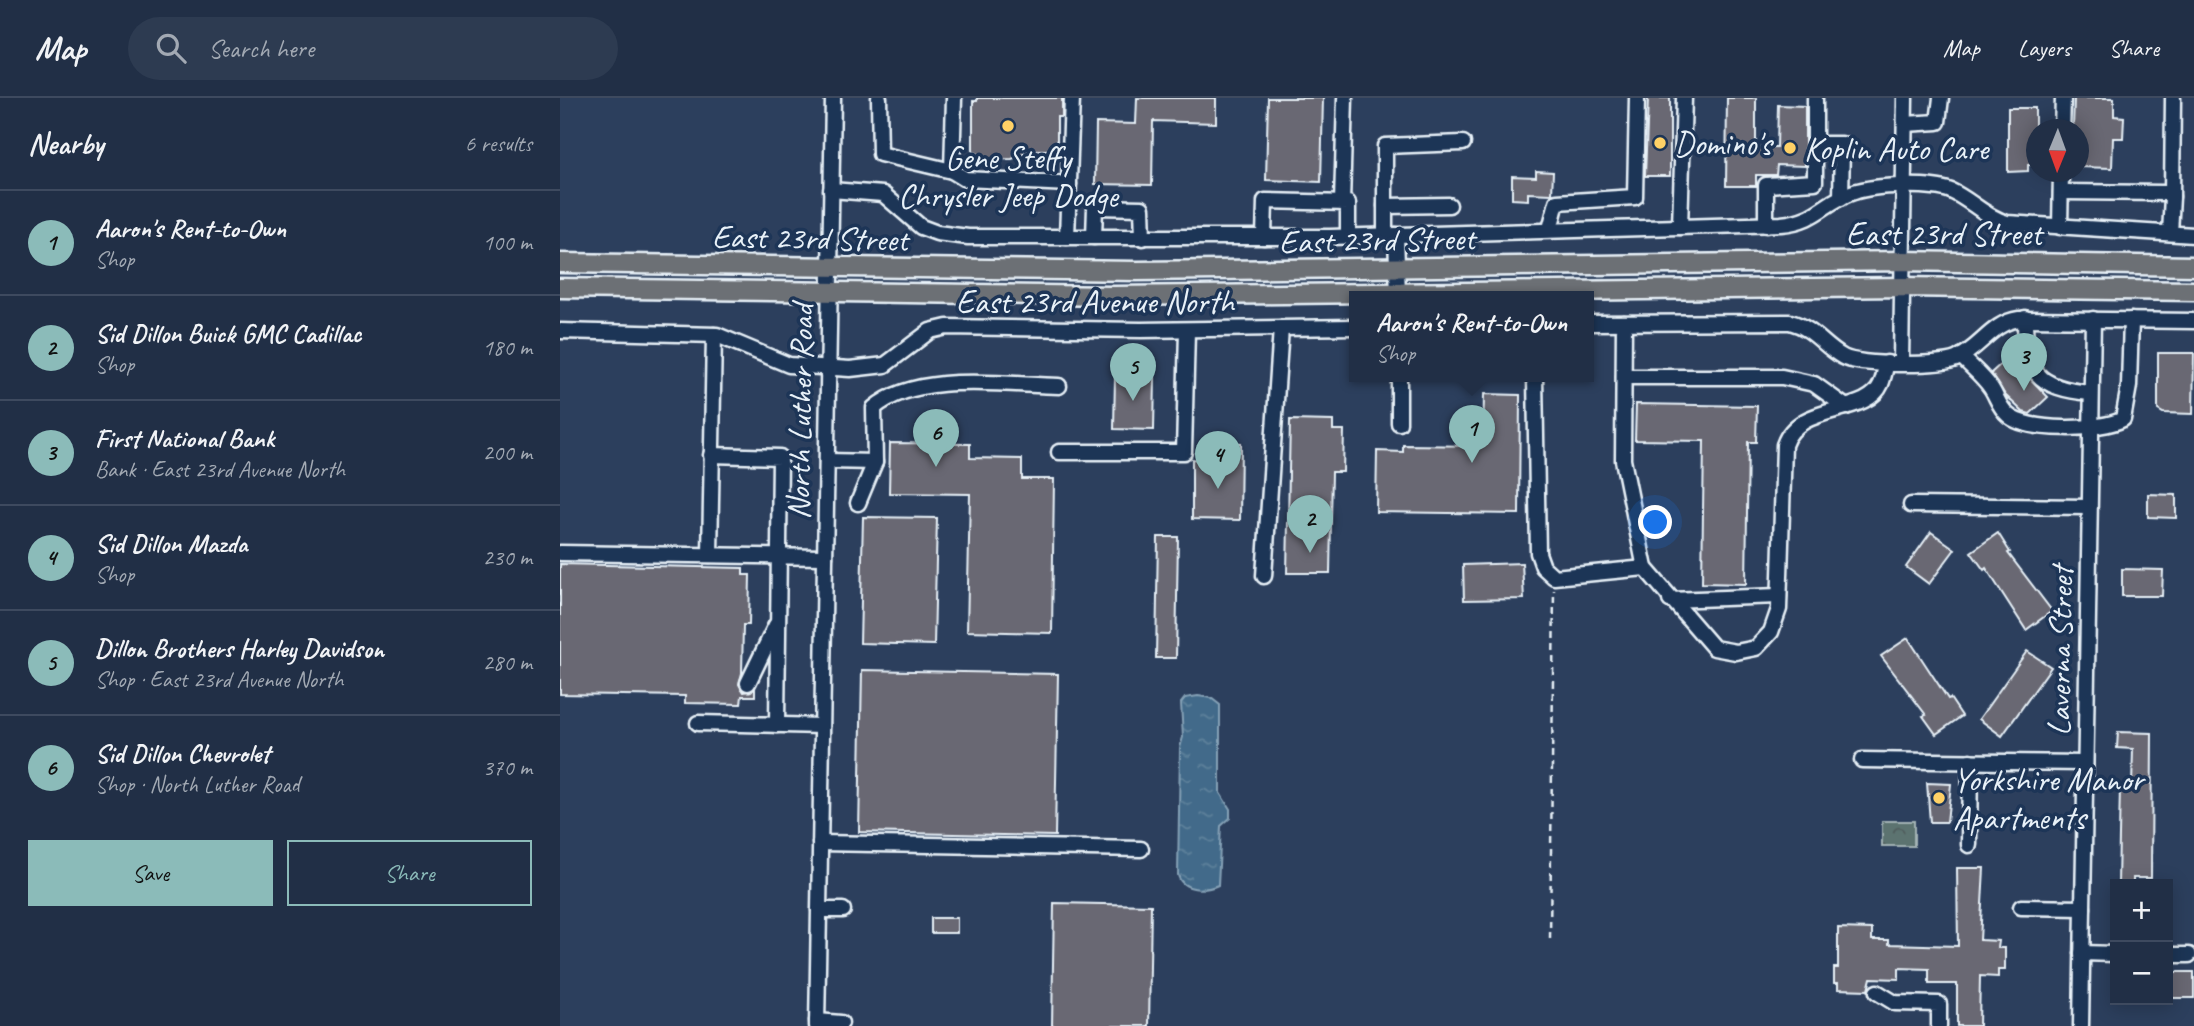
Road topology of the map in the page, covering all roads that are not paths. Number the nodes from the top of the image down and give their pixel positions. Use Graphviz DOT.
graph roads {
  1 [pos="833,98"];
  2 [pos="879,98"];
  3 [pos="954,98"];
  4 [pos="1072,98"];
  5 [pos="1345,98"];
  6 [pos="1637,98"];
  7 [pos="1684,98"];
  8 [pos="1815,98"];
  9 [pos="1905,98"];
  10 [pos="1941,98"];
  11 [pos="2063,98"];
  12 [pos="2173,98"];
  13 [pos="2062,119"];
  14 [pos="1905,124"];
  15 [pos="1463,144"];
  16 [pos="1815,144"];
  17 [pos="952,171"];
  18 [pos="2061,182"];
  19 [pos="1069,184"];
  20 [pos="1903,187"];
  21 [pos="831,190"];
  22 [pos="2061,192"];
  23 [pos="2172,197"];
  24 [pos="1841,198"];
  25 [pos="1342,203"];
  26 [pos="1449,205"];
  27 [pos="1385,206"];
  28 [pos="1766,225"];
  29 [pos="1681,227"];
  30 [pos="2060,227"];
  31 [pos="1550,229"];
  32 [pos="2170,233"];
  33 [pos="2194,235"];
  34 [pos="1390,236"];
  35 [pos="1067,237"];
  36 [pos="1094,237"];
  37 [pos="1264,237"];
  38 [pos="1348,237"];
  39 [pos="1143,238"];
  40 [pos="1903,261"];
  41 [pos="560,263"];
  42 [pos="2194,266"];
  43 [pos="830,268"];
  44 [pos="1397,268"];
  45 [pos="1903,287"];
  46 [pos="560,288"];
  47 [pos="1398,291"];
  48 [pos="2194,291"];
  49 [pos="1594,292"];
  50 [pos="829,293"];
  51 [pos="1349,295"];
  52 [pos="2025,318"];
  53 [pos="2093,319"];
  54 [pos="2131,320"];
  55 [pos="2194,321"];
  56 [pos="1594,323"];
  57 [pos="1625,323"];
  58 [pos="1349,327"];
  59 [pos="1281,328"];
  60 [pos="1187,330"];
  61 [pos="560,331"];
  62 [pos="714,335"];
  63 [pos="1961,356"];
  64 [pos="1894,363"];
  65 [pos="828,368"];
  66 [pos="1623,377"];
  67 [pos="1399,382"];
  68 [pos="1535,382"];
  69 [pos="1059,386"];
  70 [pos="2091,393"];
  71 [pos="1846,407"];
  72 [pos="1399,423"];
  73 [pos="2090,428"];
  74 [pos="1059,452"];
  75 [pos="711,455"];
  76 [pos="827,461"];
  77 [pos="875,462"];
  78 [pos="858,503"];
  79 [pos="1911,505"];
  80 [pos="2089,507"];
  81 [pos="560,553"];
  82 [pos="710,555"];
  83 [pos="780,556"];
  84 [pos="825,557"];
  85 [pos="1646,568"];
  86 [pos="1264,576"];
  87 [pos="1779,596"];
  88 [pos="1670,600"];
  89 [pos="779,620"];
  90 [pos="748,683"];
  91 [pos="698,723"];
  92 [pos="777,725"];
  93 [pos="822,726"];
  94 [pos="1862,760"];
  95 [pos="1970,761"];
  96 [pos="2085,762"];
  97 [pos="820,843"];
  98 [pos="1969,845"];
  99 [pos="1141,849"];
  100 [pos="2021,907"];
  101 [pos="2083,908"];
  102 [pos="819,910"];
  103 [pos="843,910"];
  104 [pos="2082,953"];
  105 [pos="2110,954"];
  106 [pos="2173,955"];
  107 [pos="2189,955"];
  108 [pos="1877,992"];
  109 [pos="841,1023"];
  110 [pos="817,1024"];
  111 [pos="1939,1026"];
  112 [pos="2081,1026"];
  1 -- 21 [label="street, North Luther Road"];
  2 -- 17 [label="street"];
  3 -- 17 [label="street"];
  4 -- 19 [label="street"];
  5 -- 25 [label="street"];
  6 -- 31 [label="street"];
  7 -- 29 [label="street"];
  8 -- 16 [label="street"];
  9 -- 14 [label="street"];
  10 -- 14 [label="street"];
  11 -- 13 [label="street"];
  12 -- 23 [label="street"];
  14 -- 20 [label="street"];
  15 -- 27 [label="street"];
  16 -- 24 [label="street"];
  16 -- 28 [label="street"];
  17 -- 19 [label="street"];
  18 -- 22 [label="street"];
  19 -- 35 [label="street"];
  20 -- 24 [label="street"];
  20 -- 30 [label="street"];
  20 -- 40 [label="street"];
  21 -- 35 [label="street"];
  21 -- 43 [label="street, North Luther Road"];
  22 -- 23 [label="street"];
  22 -- 30 [label="street"];
  23 -- 32 [label="street"];
  24 -- 28 [label="street"];
  25 -- 37 [label="street"];
  25 -- 38 [label="street"];
  26 -- 27 [label="street"];
  27 -- 34 [label="street"];
  28 -- 29 [label="street"];
  29 -- 31 [label="street"];
  30 -- 32 [label="street"];
  31 -- 34 [label="street"];
  32 -- 33 [label="street"];
  34 -- 38 [label="street"];
  34 -- 44 [label="street"];
  35 -- 36 [label="street"];
  36 -- 39 [label="street"];
  36 -- 39 [label="street"];
  37 -- 38 [label="street"];
  37 -- 39 [label="street"];
  40 -- 42 [label="main road, East 23rd Street"];
  40 -- 44 [label="main road, East 23rd Street"];
  40 -- 45 [label="street"];
  41 -- 43 [label="main road, East 23rd Street"];
  43 -- 44 [label="main road, East 23rd Street"];
  43 -- 50 [label="street, North Luther Road"];
  44 -- 47 [label="street"];
  45 -- 48 [label="main road, East 23rd Street"];
  45 -- 49 [label="main road, East 23rd Street"];
  45 -- 64 [label="street"];
  46 -- 50 [label="main road, East 23rd Street"];
  50 -- 51 [label="main road, East 23rd Street"];
  50 -- 65 [label="street, North Luther Road"];
  52 -- 53 [label="street"];
  52 -- 63 [label="street"];
  52 -- 70 [label="street"];
  53 -- 54 [label="street"];
  53 -- 70 [label="street, Laverna Street"];
  54 -- 55 [label="street"];
  54 -- 73 [label="street"];
  56 -- 57 [label="street"];
  57 -- 64 [label="street"];
  57 -- 66 [label="street"];
  58 -- 59 [label="street, East 23rd Avenue North"];
  59 -- 60 [label="street, East 23rd Avenue North"];
  59 -- 86 [label="street"];
  60 -- 65 [label="street, East 23rd Avenue North"];
  60 -- 74 [label="street"];
  61 -- 62 [label="street, East 23rd Avenue North"];
  62 -- 65 [label="street, East 23rd Avenue North"];
  62 -- 75 [label="street"];
  63 -- 64 [label="street"];
  63 -- 73 [label="street"];
  64 -- 71 [label="street"];
  65 -- 76 [label="street, North Luther Road"];
  66 -- 71 [label="street"];
  66 -- 85 [label="street"];
  67 -- 72 [label="street"];
  68 -- 85 [label="street"];
  69 -- 77 [label="street"];
  70 -- 73 [label="street, Laverna Street"];
  71 -- 87 [label="street"];
  73 -- 80 [label="street, Laverna Street"];
  75 -- 82 [label="street"];
  75 -- 83 [label="street"];
  76 -- 77 [label="street"];
  76 -- 84 [label="street, North Luther Road"];
  77 -- 78 [label="street"];
  79 -- 80 [label="street"];
  80 -- 96 [label="street, Laverna Street"];
  81 -- 82 [label="street"];
  82 -- 83 [label="street"];
  83 -- 84 [label="street"];
  83 -- 89 [label="street"];
  84 -- 93 [label="street, North Luther Road"];
  85 -- 88 [label="street"];
  87 -- 88 [label="street"];
  87 -- 88 [label="street"];
  89 -- 90 [label="street"];
  89 -- 92 [label="street"];
  91 -- 92 [label="street"];
  92 -- 93 [label="street"];
  93 -- 97 [label="street, North Luther Road"];
  94 -- 95 [label="street"];
  95 -- 96 [label="street"];
  95 -- 98 [label="street"];
  96 -- 101 [label="street, Laverna Street"];
  97 -- 99 [label="street"];
  97 -- 102 [label="street, North Luther Road"];
  100 -- 101 [label="street"];
  101 -- 104 [label="street, Laverna Street"];
  102 -- 103 [label="street"];
  102 -- 110 [label="street, North Luther Road"];
  104 -- 105 [label="street"];
  104 -- 112 [label="street, Laverna Street"];
  106 -- 107 [label="street"];
  108 -- 111 [label="street"];
  109 -- 110 [label="street"];
}
